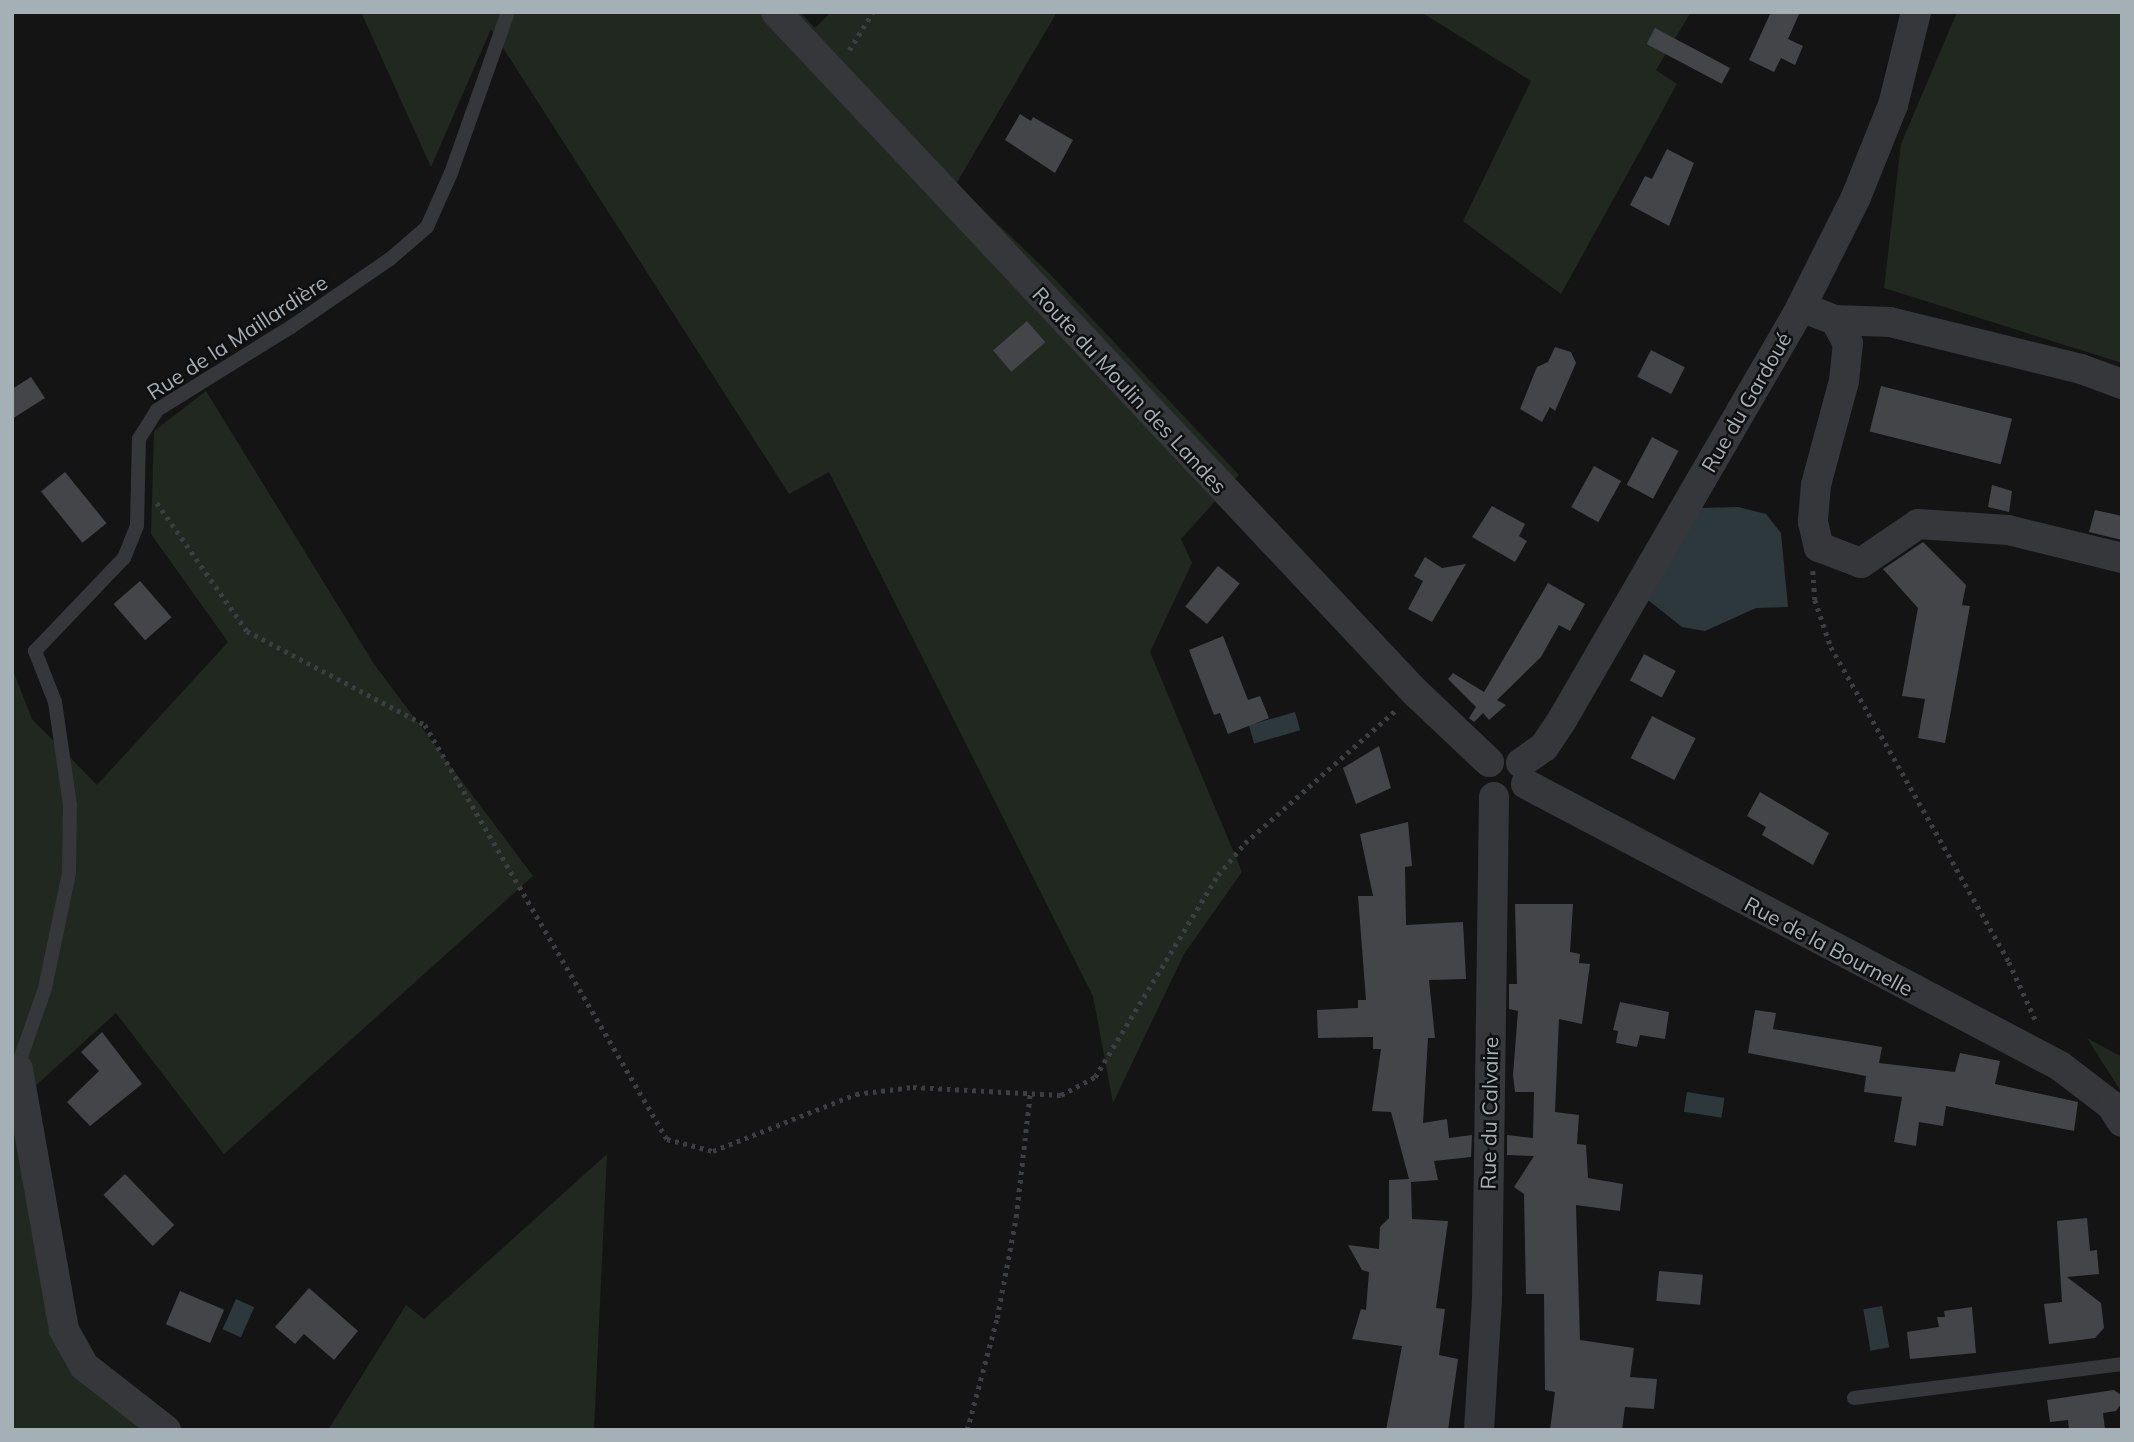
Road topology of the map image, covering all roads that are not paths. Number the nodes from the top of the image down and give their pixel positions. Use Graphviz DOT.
graph roads {
  1 [pos="508,12"];
  2 [pos="776,12"];
  3 [pos="1916,12"];
  4 [pos="1801,307"];
  5 [pos="1835,320"];
  6 [pos="2122,384"];
  7 [pos="2122,558"];
  8 [pos="1489,762"];
  9 [pos="1524,774"];
  10 [pos="1494,797"];
  11 [pos="15,1071"];
  12 [pos="2122,1122"];
  13 [pos="2122,1364"];
  14 [pos="1854,1398"];
  15 [pos="166,1430"];
  16 [pos="1479,1430"];
  1 -- 11 [label="lane, Rue de la Maillardière"];
  2 -- 8 [label="street, Route du Moulin des Landes"];
  3 -- 4 [label="street, Rue du Gardoué"];
  4 -- 5 [label="street"];
  4 -- 9 [label="street, Rue du Gardoué"];
  5 -- 6 [label="street"];
  5 -- 7 [label="street"];
  8 -- 9 [label="street"];
  8 -- 10 [label="street"];
  9 -- 10 [label="street"];
  9 -- 12 [label="street, Rue de la Bournelle"];
  10 -- 16 [label="street, Rue du Calvaire"];
  11 -- 15 [label="street"];
  13 -- 14 [label="lane"];
}
